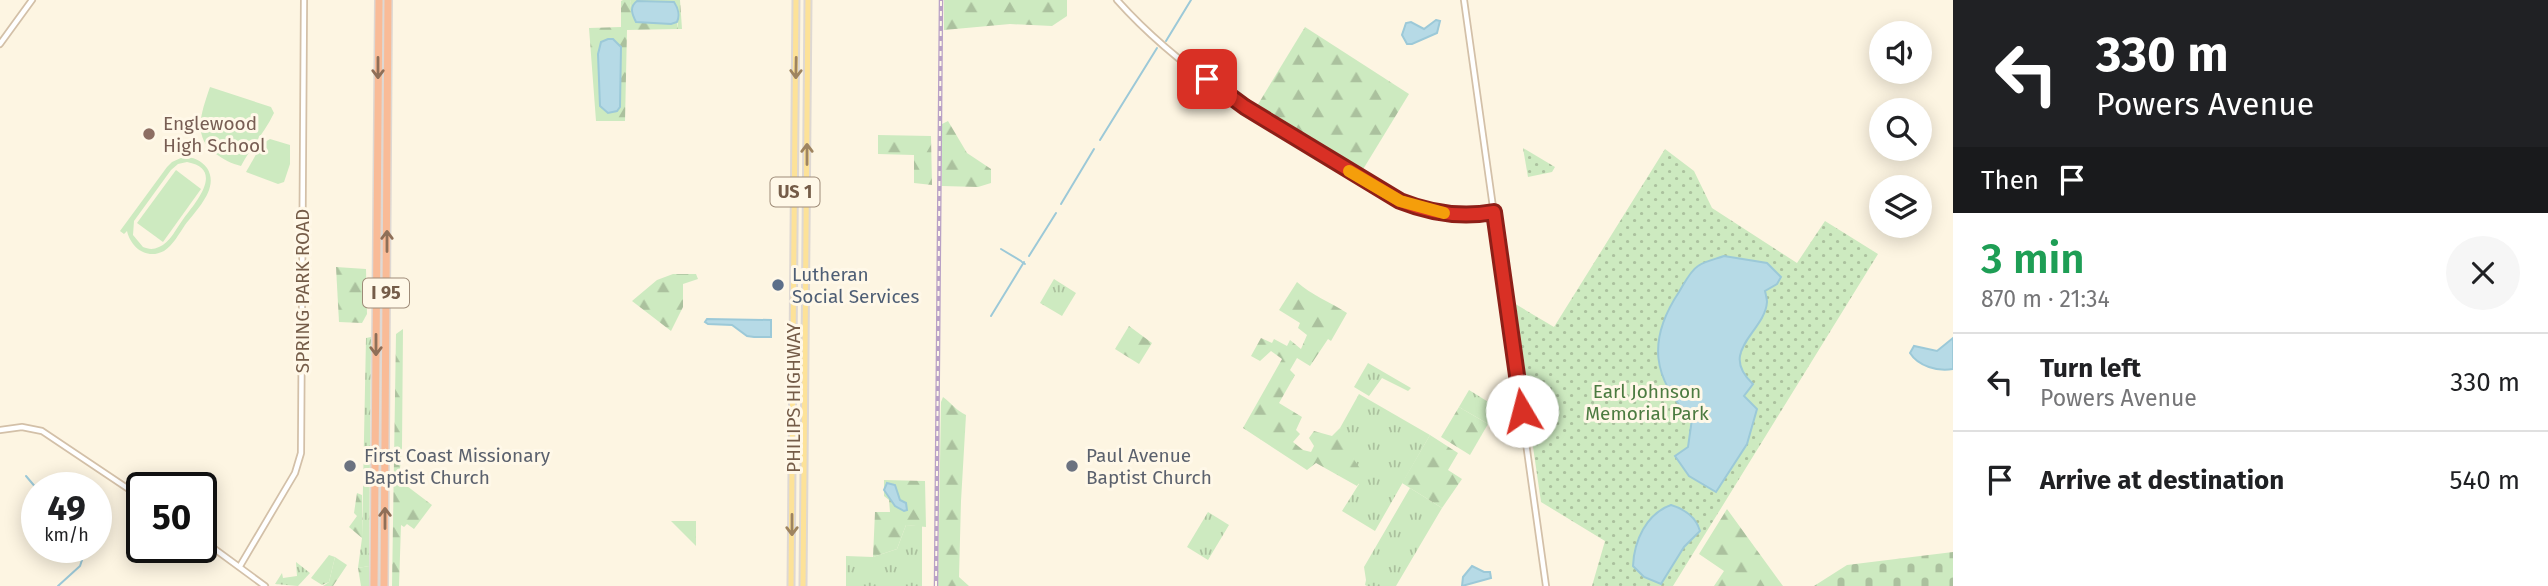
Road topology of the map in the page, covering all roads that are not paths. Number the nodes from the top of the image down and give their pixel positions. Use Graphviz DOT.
graph roads {
  1 [pos="32,0"];
  2 [pos="304,0"];
  3 [pos="379,0"];
  4 [pos="388,0"];
  5 [pos="796,0"];
  6 [pos="808,0"];
  7 [pos="1117,0"];
  8 [pos="1464,0"];
  9 [pos="0,44"];
  10 [pos="1494,212"];
  11 [pos="0,430"];
  12 [pos="126,487"];
  13 [pos="217,550"];
  14 [pos="240,566"];
  15 [pos="792,577"];
  16 [pos="265,586"];
  17 [pos="374,586"];
  18 [pos="384,586"];
  19 [pos="792,586"];
  20 [pos="801,586"];
  21 [pos="1546,586"];
  1 -- 9 [label="main road"];
  2 -- 14 [label="main road, SPRING PARK ROAD"];
  3 -- 17 [label="highway, I 95, one-way"];
  18 -- 4 [label="highway, I 95, one-way"];
  5 -- 15 [label="main road, PHILIPS HIGHWAY / US 1, one-way"];
  20 -- 6 [label="main road, PHILIPS HIGHWAY / US 1, one-way"];
  7 -- 10 [label="main road"];
  8 -- 10 [label="main road"];
  10 -- 21 [label="main road"];
  11 -- 12 [label="main road"];
  13 -- 14 [label="main road"];
  14 -- 16 [label="main road"];
  15 -- 19 [label="main road, PHILIPS HIGHWAY / US 1"];
  15 -- 20 [label="main road"];
}
